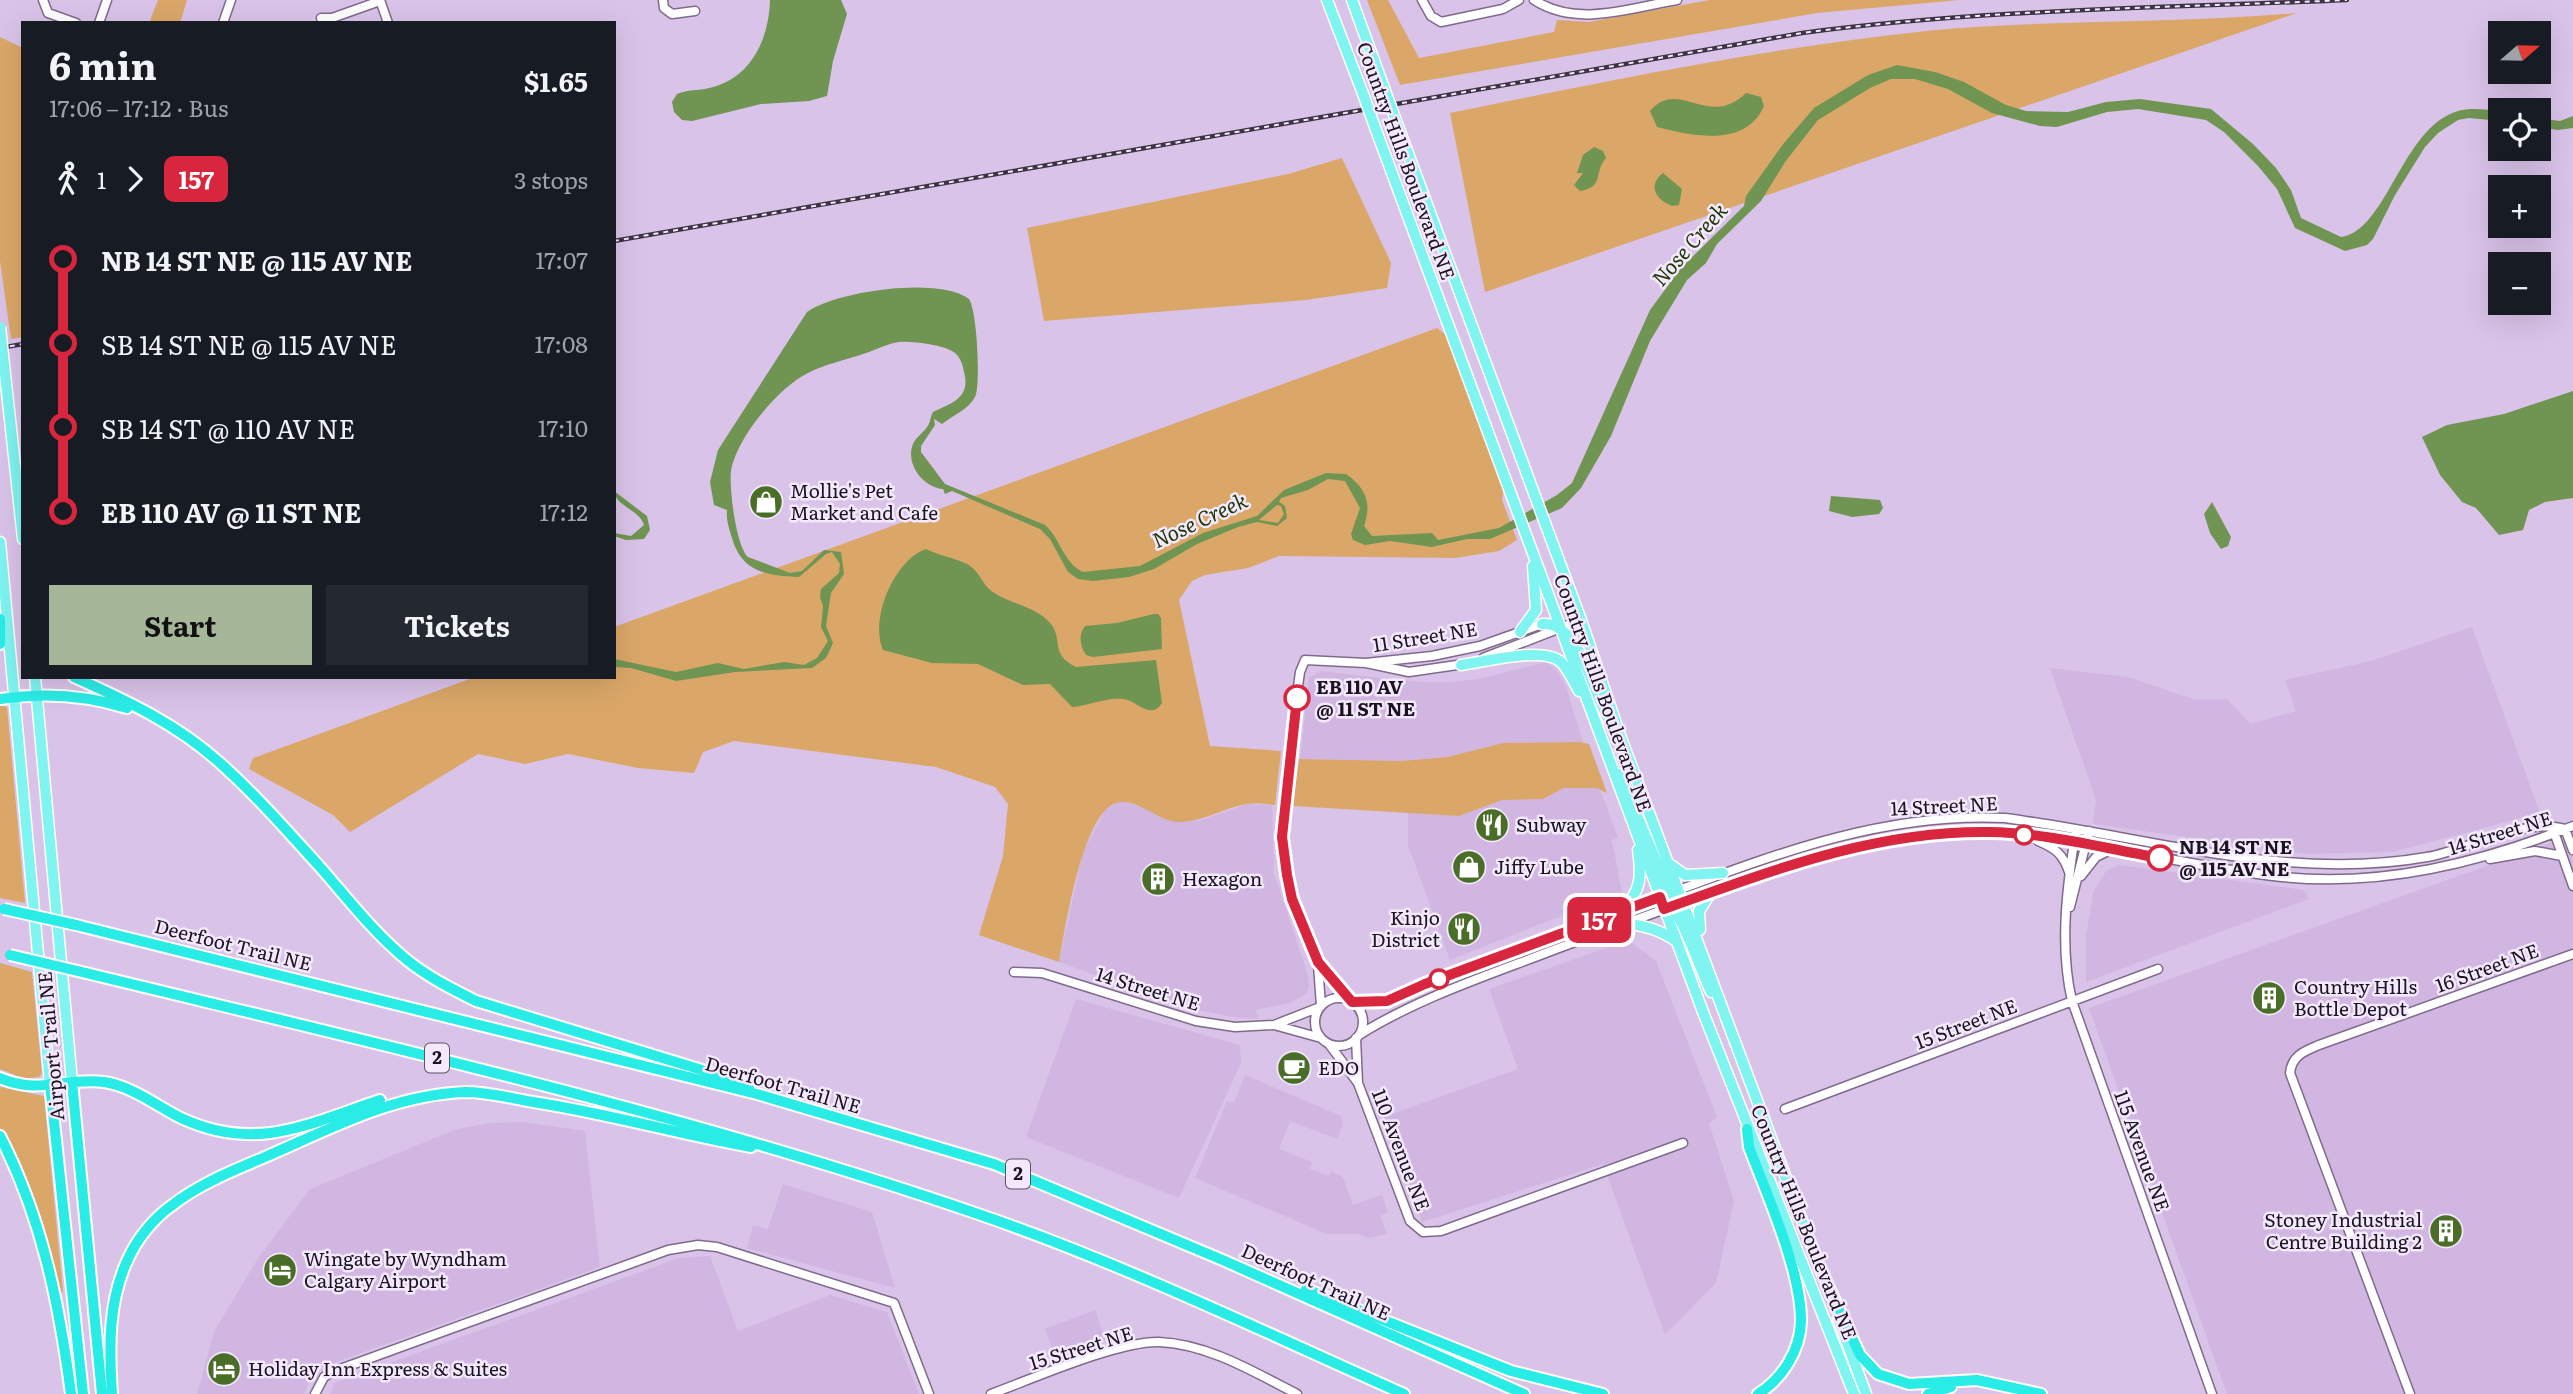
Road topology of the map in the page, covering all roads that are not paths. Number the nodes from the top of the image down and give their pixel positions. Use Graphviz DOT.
graph roads {
  1 [pos="43,0"];
  2 [pos="107,0"];
  3 [pos="231,0"];
  4 [pos="380,0"];
  5 [pos="663,0"];
  6 [pos="1327,0"];
  7 [pos="1352,0"];
  8 [pos="1422,0"];
  9 [pos="1519,0"];
  10 [pos="1534,0"];
  11 [pos="1614,0"];
  12 [pos="1677,0"];
  13 [pos="695,11"];
  14 [pos="1616,11"];
  15 [pos="321,18"];
  16 [pos="70,21"];
  17 [pos="100,21"];
  18 [pos="224,21"];
  19 [pos="387,21"];
  20 [pos="0,327"];
  21 [pos="21,523"];
  22 [pos="0,542"];
  23 [pos="1528,542"];
  24 [pos="1,550"];
  25 [pos="0,619"];
  26 [pos="1581,620"];
  27 [pos="1542,624"];
  28 [pos="1561,628"];
  29 [pos="1520,632"];
  30 [pos="0,644"];
  31 [pos="1366,663"];
  32 [pos="1461,665"];
  33 [pos="35,679"];
  34 [pos="78,679"];
  35 [pos="36,695"];
  36 [pos="13,697"];
  37 [pos="0,699"];
  38 [pos="1589,705"];
  39 [pos="175,728"];
  40 [pos="1621,738"];
  41 [pos="1604,748"];
  42 [pos="2569,828"];
  43 [pos="2076,829"];
  44 [pos="2553,829"];
  45 [pos="2088,831"];
  46 [pos="1636,832"];
  47 [pos="2025,835"];
  48 [pos="2074,843"];
  49 [pos="2086,845"];
  50 [pos="2111,849"];
  51 [pos="2573,850"];
  52 [pos="2562,856"];
  53 [pos="2473,860"];
  54 [pos="1669,863"];
  55 [pos="1723,873"];
  56 [pos="2069,874"];
  57 [pos="2078,881"];
  58 [pos="2573,886"];
  59 [pos="1711,892"];
  60 [pos="1670,893"];
  61 [pos="1684,901"];
  62 [pos="1668,907"];
  63 [pos="2,908"];
  64 [pos="1620,911"];
  65 [pos="2068,914"];
  66 [pos="1621,925"];
  67 [pos="1676,941"];
  68 [pos="5,954"];
  69 [pos="2573,954"];
  70 [pos="1318,962"];
  71 [pos="1706,962"];
  72 [pos="1461,970"];
  73 [pos="2158,970"];
  74 [pos="1014,972"];
  75 [pos="1447,991"];
  76 [pos="2072,1001"];
  77 [pos="1351,1002"];
  78 [pos="1321,1006"];
  79 [pos="1274,1025"];
  80 [pos="1731,1030"];
  81 [pos="1357,1036"];
  82 [pos="1325,1041"];
  83 [pos="0,1078"];
  84 [pos="72,1082"];
  85 [pos="1358,1083"];
  86 [pos="50,1084"];
  87 [pos="466,1092"];
  88 [pos="757,1094"];
  89 [pos="1785,1109"];
  90 [pos="1747,1129"];
  91 [pos="0,1136"];
  92 [pos="1684,1143"];
  93 [pos="785,1154"];
  94 [pos="1225,1261"];
  95 [pos="1819,1266"];
  96 [pos="1303,1349"];
  97 [pos="1985,1382"];
  98 [pos="71,1394"];
  99 [pos="83,1394"];
  100 [pos="102,1394"];
  101 [pos="112,1394"];
  102 [pos="315,1394"];
  103 [pos="929,1394"];
  104 [pos="991,1394"];
  105 [pos="1297,1394"];
  106 [pos="1388,1394"];
  107 [pos="1404,1394"];
  108 [pos="1524,1394"];
  109 [pos="1603,1394"];
  110 [pos="1758,1394"];
  111 [pos="1854,1394"];
  112 [pos="1866,1394"];
  113 [pos="1928,1394"];
  114 [pos="2041,1394"];
  115 [pos="2213,1394"];
  116 [pos="2410,1394"];
  1 -- 16 [label="street"];
  2 -- 17 [label="street"];
  3 -- 18 [label="street"];
  4 -- 15 [label="street"];
  4 -- 19 [label="street"];
  5 -- 13 [label="street"];
  6 -- 23 [label="main road, Country Hills Boulevard NE, bridge"];
  7 -- 26 [label="main road, Country Hills Boulevard NE, bridge"];
  8 -- 9 [label="street"];
  10 -- 14 [label="street"];
  11 -- 14 [label="street"];
  12 -- 14 [label="street"];
  20 -- 21 [label="main road, bridge"];
  22 -- 24 [label="main road, Airport Trail NE"];
  23 -- 28 [label="main road, Country Hills Boulevard NE"];
  23 -- 29 [label="main road"];
  24 -- 36 [label="main road, Airport Trail NE"];
  25 -- 30 [label="highway"];
  26 -- 28 [label="street, 11 Street NE"];
  26 -- 40 [label="main road, Country Hills Boulevard NE"];
  27 -- 28 [label="main road"];
  27 -- 29 [label="street, 11 Street NE"];
  28 -- 32 [label="street, 11 Street NE"];
  28 -- 38 [label="main road, Country Hills Boulevard NE"];
  28 -- 40 [label="main road"];
  29 -- 31 [label="street, 11 Street NE"];
  31 -- 32 [label="street, 11 Street NE"];
  31 -- 70 [label="street"];
  32 -- 38 [label="main road"];
  33 -- 35 [label="main road, Airport Trail NE"];
  34 -- 39 [label="highway"];
  35 -- 36 [label="highway"];
  35 -- 39 [label="highway"];
  35 -- 84 [label="main road, Airport Trail NE"];
  36 -- 37 [label="highway"];
  36 -- 86 [label="main road, Airport Trail NE"];
  38 -- 41 [label="main road, Country Hills Boulevard NE"];
  39 -- 88 [label="highway"];
  40 -- 54 [label="main road, Country Hills Boulevard NE"];
  41 -- 46 [label="main road, Country Hills Boulevard NE"];
  41 -- 60 [label="main road"];
  42 -- 44 [label="street, 14 Street NE"];
  42 -- 51 [label="street"];
  43 -- 45 [label="street, 14 Street NE"];
  43 -- 48 [label="street, 115 Avenue NE"];
  43 -- 55 [label="street, 14 Street NE"];
  44 -- 45 [label="street, 14 Street NE"];
  44 -- 52 [label="street"];
  44 -- 53 [label="street, 14 Street NE"];
  45 -- 49 [label="street, 115 Avenue NE"];
  46 -- 60 [label="main road, Country Hills Boulevard NE"];
  46 -- 64 [label="main road"];
  47 -- 48 [label="street, 14 Street NE"];
  47 -- 56 [label="street"];
  47 -- 59 [label="street, 14 Street NE"];
  48 -- 49 [label="street, 14 Street NE"];
  48 -- 56 [label="street, 115 Avenue NE"];
  49 -- 50 [label="street, 14 Street NE"];
  49 -- 57 [label="street, 115 Avenue NE"];
  50 -- 53 [label="street, 14 Street NE"];
  50 -- 57 [label="street"];
  52 -- 53 [label="street"];
  52 -- 58 [label="street"];
  54 -- 55 [label="main road"];
  54 -- 60 [label="main road, Country Hills Boulevard NE"];
  55 -- 60 [label="street, 14 Street NE"];
  56 -- 65 [label="street, 115 Avenue NE"];
  57 -- 65 [label="street, 115 Avenue NE"];
  59 -- 61 [label="street, 14 Street NE"];
  59 -- 71 [label="main road"];
  60 -- 61 [label="main road, Country Hills Boulevard NE"];
  60 -- 62 [label="main road"];
  60 -- 64 [label="street, 14 Street NE"];
  61 -- 62 [label="street, 14 Street NE"];
  61 -- 71 [label="main road, Country Hills Boulevard NE"];
  62 -- 66 [label="street, 14 Street NE"];
  62 -- 67 [label="main road, Country Hills Boulevard NE"];
  62 -- 80 [label="main road"];
  63 -- 88 [label="highway, Deerfoot Trail NE / 2, bridge"];
  64 -- 72 [label="street, 14 Street NE"];
  65 -- 76 [label="street, 115 Avenue NE"];
  66 -- 67 [label="main road"];
  66 -- 75 [label="street, 14 Street NE"];
  67 -- 90 [label="main road, Country Hills Boulevard NE"];
  68 -- 93 [label="highway, 2, bridge"];
  69 -- 116 [label="street, 16 Street NE"];
  70 -- 77 [label="street"];
  70 -- 78 [label="street"];
  71 -- 80 [label="main road, Country Hills Boulevard NE"];
  72 -- 75 [label="street"];
  72 -- 77 [label="street, 14 Street NE"];
  73 -- 76 [label="street, 15 Street NE"];
  74 -- 79 [label="street, 14 Street NE"];
  75 -- 81 [label="street, 14 Street NE"];
  76 -- 89 [label="street, 15 Street NE"];
  76 -- 115 [label="street, 115 Avenue NE"];
  77 -- 78 [label="street"];
  77 -- 81 [label="street"];
  78 -- 79 [label="street, 14 Street NE"];
  78 -- 82 [label="street"];
  79 -- 82 [label="street, 14 Street NE"];
  80 -- 95 [label="main road, Country Hills Boulevard NE"];
  81 -- 82 [label="street"];
  81 -- 85 [label="street, 110 Avenue NE"];
  82 -- 85 [label="street, 110 Avenue NE"];
  83 -- 86 [label="highway"];
  84 -- 86 [label="highway"];
  84 -- 87 [label="highway"];
  84 -- 100 [label="highway, Airport Trail NE"];
  85 -- 92 [label="street, 110 Avenue NE"];
  86 -- 99 [label="highway, Airport Trail NE"];
  87 -- 93 [label="highway"];
  87 -- 101 [label="highway"];
  88 -- 94 [label="highway, Deerfoot Trail NE / 2"];
  90 -- 110 [label="highway"];
  90 -- 111 [label="main road, Country Hills Boulevard NE"];
  91 -- 98 [label="highway"];
  93 -- 96 [label="highway, 2"];
  94 -- 108 [label="highway, Deerfoot Trail NE / 2"];
  94 -- 109 [label="highway"];
  95 -- 97 [label="highway"];
  95 -- 112 [label="main road, Country Hills Boulevard NE"];
  96 -- 106 [label="highway"];
  96 -- 107 [label="highway, 2"];
  97 -- 113 [label="highway"];
  97 -- 114 [label="highway"];
  102 -- 103 [label="street"];
  104 -- 105 [label="street, 15 Street NE"];
}
